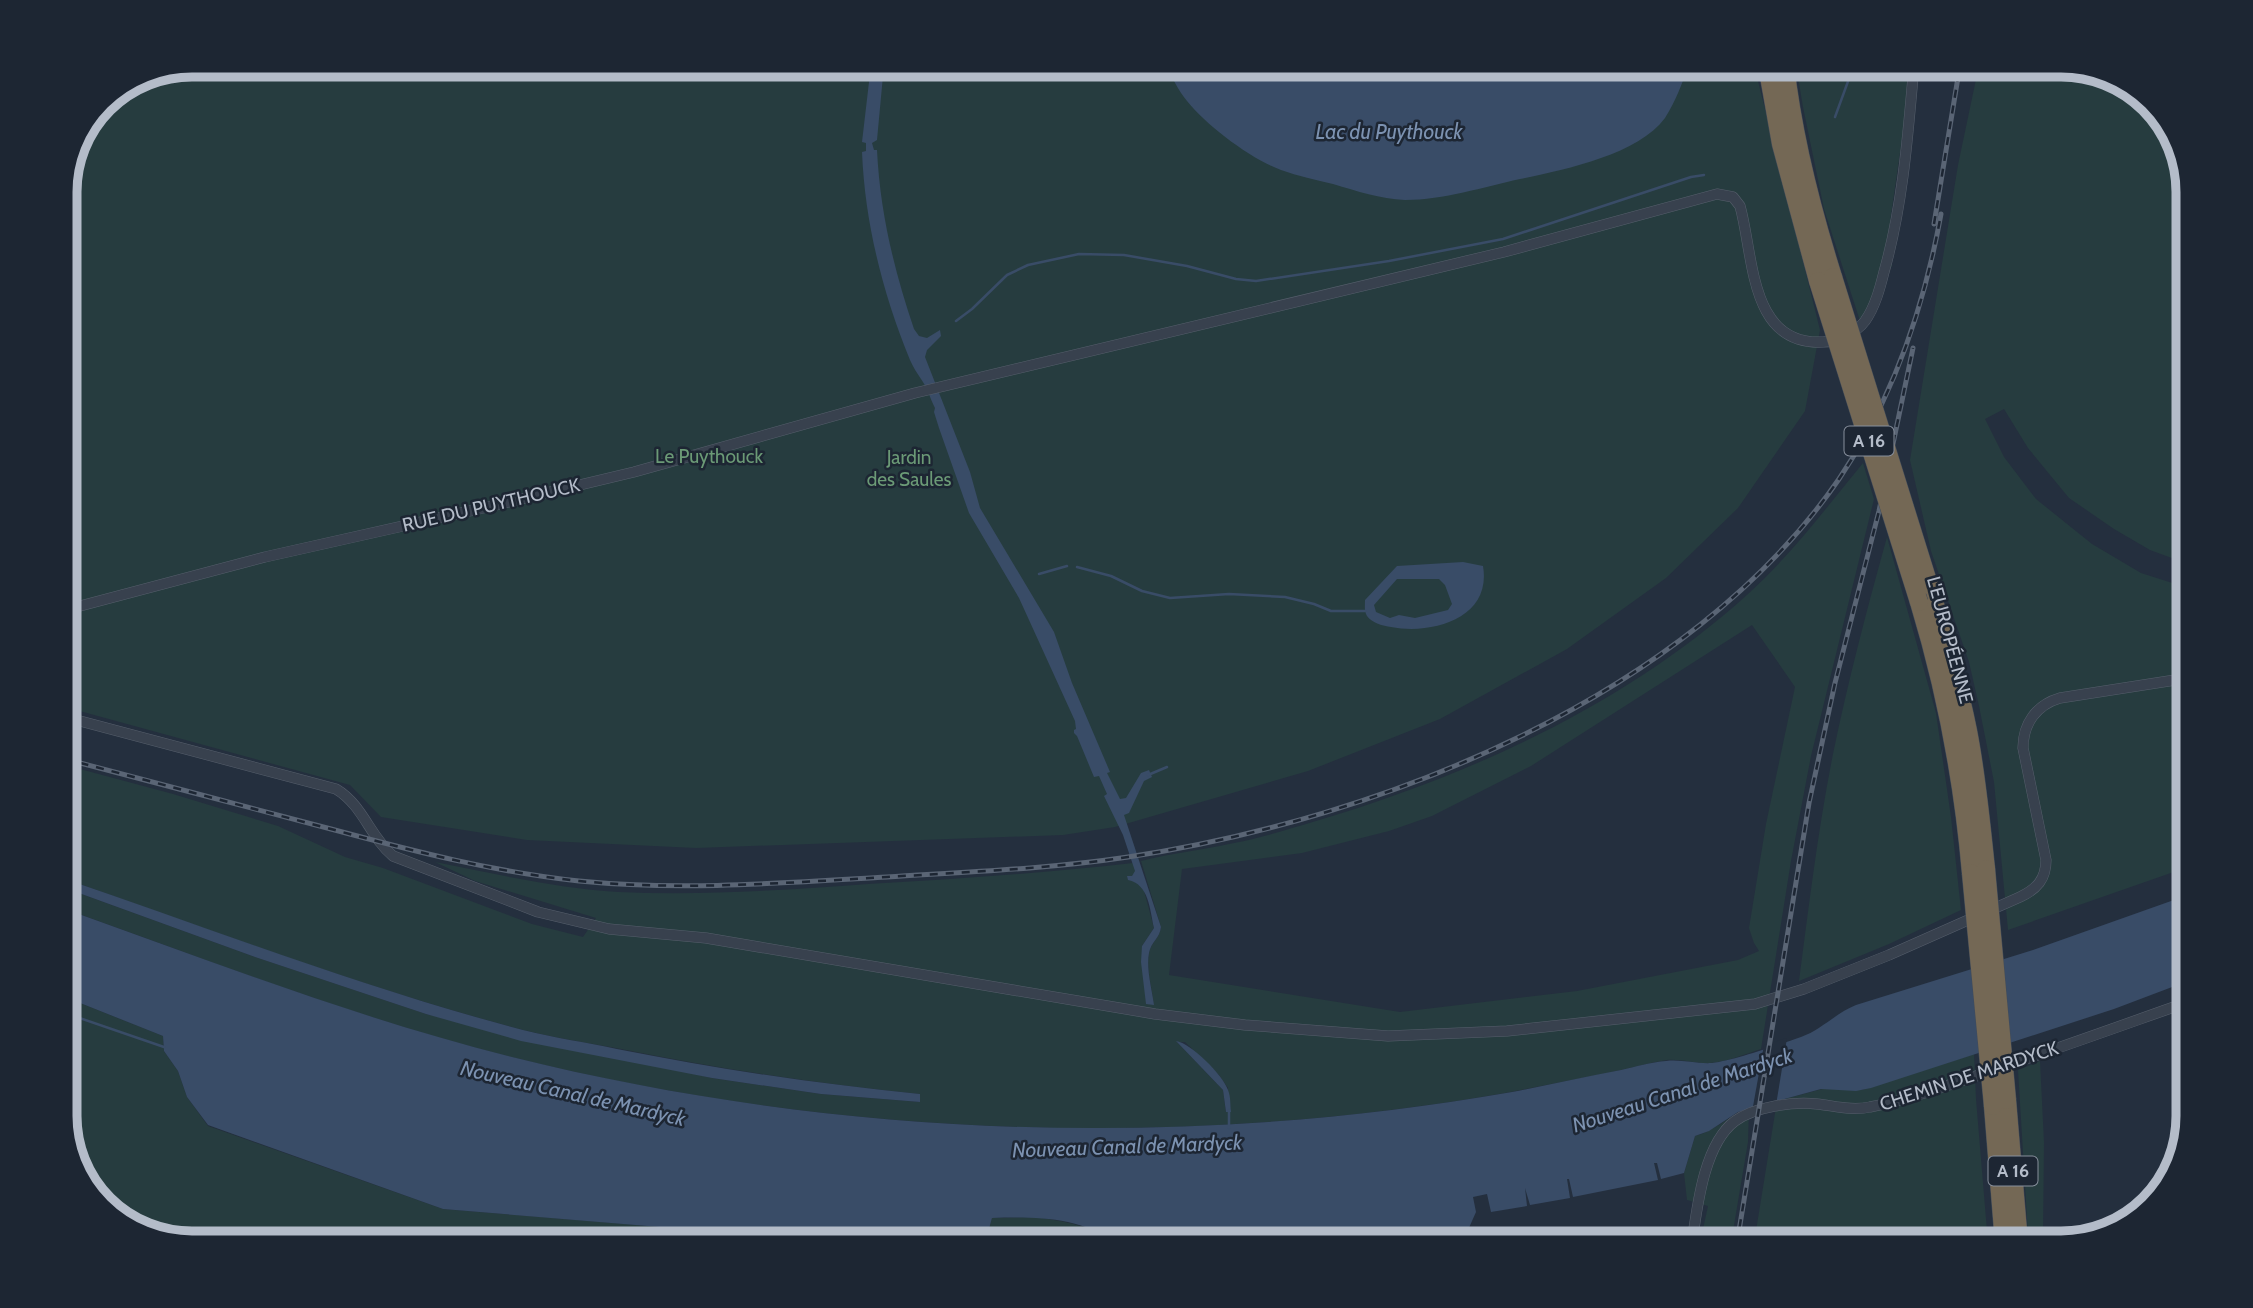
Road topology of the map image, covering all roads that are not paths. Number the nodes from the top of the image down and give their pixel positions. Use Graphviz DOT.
graph roads {
  1 [pos="1769,77"];
  2 [pos="1787,77"];
  3 [pos="1913,77"];
  4 [pos="1826,279"];
  5 [pos="77,607"];
  6 [pos="2176,680"];
  7 [pos="77,720"];
  8 [pos="1979,871"];
  9 [pos="2176,1006"];
  10 [pos="2000,1103"];
  11 [pos="1694,1231"];
  12 [pos="2004,1231"];
  13 [pos="2017,1231"];
  1 -- 4 [label="highway, L'EUROPÉENNE / A 16"];
  2 -- 4 [label="highway, L'EUROPÉENNE / A 16"];
  3 -- 5 [label="street, RUE DU PUYTHOUCK"];
  4 -- 8 [label="highway, L'EUROPÉENNE / A 16, bridge"];
  4 -- 8 [label="highway, L'EUROPÉENNE / A 16, bridge"];
  6 -- 7 [label="street"];
  8 -- 10 [label="highway, L'EUROPÉENNE / A 16, bridge"];
  9 -- 11 [label="street, CHEMIN DE MARDYCK"];
  10 -- 12 [label="highway, L'EUROPÉENNE / A 16"];
  10 -- 13 [label="highway, L'EUROPÉENNE / A 16"];
}
